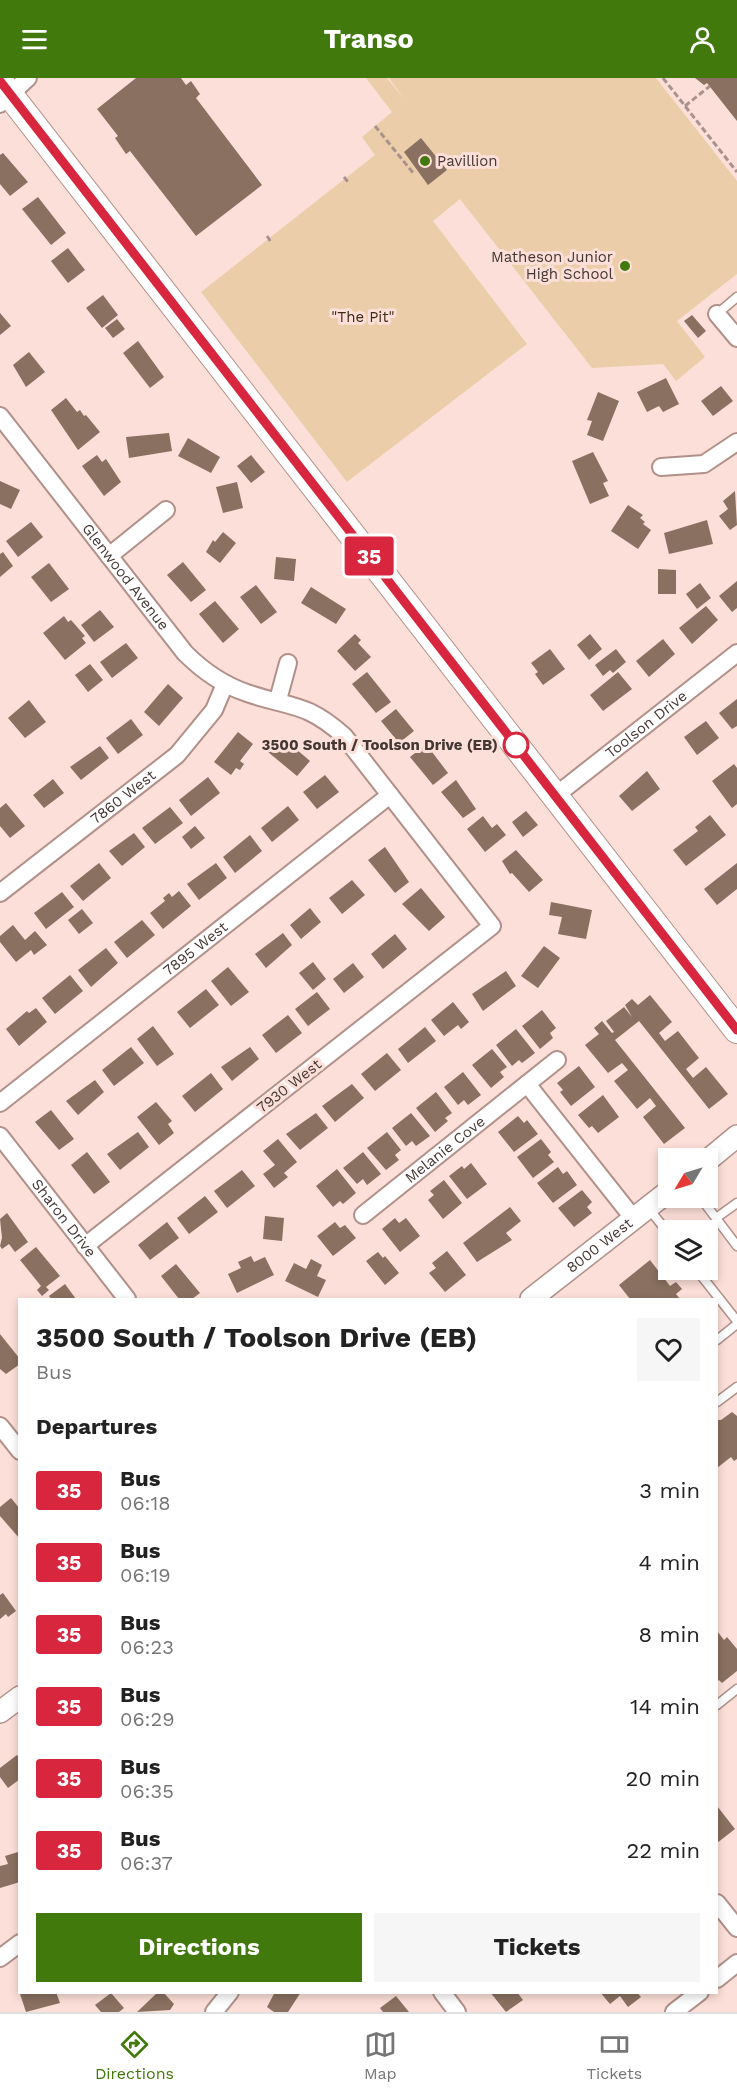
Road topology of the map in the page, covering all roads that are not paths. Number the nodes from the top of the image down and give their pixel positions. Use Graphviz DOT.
graph roads {
  1 [pos="10,90"];
  2 [pos="737,297"];
  3 [pos="717,314"];
  4 [pos="737,338"];
  5 [pos="0,416"];
  6 [pos="737,442"];
  7 [pos="661,467"];
  8 [pos="166,510"];
  9 [pos="109,556"];
  10 [pos="737,652"];
  11 [pos="288,663"];
  12 [pos="225,684"];
  13 [pos="278,700"];
  14 [pos="390,795"];
  15 [pos="555,796"];
  16 [pos="0,893"];
  17 [pos="492,926"];
  18 [pos="737,1030"];
  19 [pos="557,1060"];
  20 [pos="527,1084"];
  21 [pos="0,1103"];
  22 [pos="0,1136"];
  23 [pos="737,1136"];
  24 [pos="718,1152"];
  25 [pos="658,1200"];
  26 [pos="737,1203"];
  27 [pos="708,1208"];
  28 [pos="641,1213"];
  29 [pos="363,1215"];
  30 [pos="716,1218"];
  31 [pos="658,1226"];
  32 [pos="86,1246"];
  33 [pos="737,1246"];
  34 [pos="705,1280"];
  35 [pos="126,1298"];
  36 [pos="532,1298"];
  37 [pos="737,1322"];
  38 [pos="718,1339"];
  39 [pos="737,1387"];
  40 [pos="718,1401"];
  41 [pos="0,1426"];
  42 [pos="18,1448"];
  43 [pos="737,1689"];
  44 [pos="18,1698"];
  45 [pos="718,1704"];
  46 [pos="0,1712"];
  47 [pos="718,1904"];
  48 [pos="737,1928"];
  49 [pos="18,1944"];
  50 [pos="0,1958"];
  51 [pos="737,1963"];
  52 [pos="718,1978"];
  53 [pos="228,1994"];
  54 [pos="443,1994"];
  55 [pos="697,1994"];
  56 [pos="214,2012"];
  57 [pos="457,2012"];
  58 [pos="674,2012"];
  1 -- 15 [label="main road"];
  2 -- 3 [label="lane"];
  3 -- 4 [label="street"];
  5 -- 9 [label="street, Glenwood Avenue"];
  6 -- 7 [label="street"];
  8 -- 9 [label="street"];
  9 -- 12 [label="street, Glenwood Avenue"];
  10 -- 15 [label="street, Toolson Drive"];
  11 -- 13 [label="street"];
  12 -- 13 [label="street, Glenwood Avenue"];
  12 -- 16 [label="street, 7860 West"];
  13 -- 14 [label="street, Glenwood Avenue"];
  14 -- 17 [label="street, Glenwood Avenue"];
  14 -- 21 [label="street, 7895 West"];
  15 -- 18 [label="main road"];
  17 -- 32 [label="street, 7930 West"];
  19 -- 20 [label="street, Melanie Cove"];
  20 -- 28 [label="street"];
  20 -- 29 [label="street, Melanie Cove"];
  22 -- 32 [label="street, Sharon Drive"];
  23 -- 24 [label="street"];
  25 -- 28 [label="street, 8000 West"];
  26 -- 30 [label="lane"];
  27 -- 30 [label="lane"];
  28 -- 31 [label="lane"];
  28 -- 36 [label="street, 8000 West"];
  30 -- 33 [label="lane"];
  32 -- 35 [label="street, Sharon Drive"];
  34 -- 37 [label="lane"];
  37 -- 38 [label="lane"];
  39 -- 40 [label="lane"];
  41 -- 42 [label="street"];
  43 -- 45 [label="lane"];
  44 -- 46 [label="street"];
  47 -- 48 [label="street"];
  49 -- 50 [label="street"];
  51 -- 52 [label="street"];
  53 -- 56 [label="street"];
  54 -- 57 [label="street"];
  55 -- 58 [label="street"];
}
